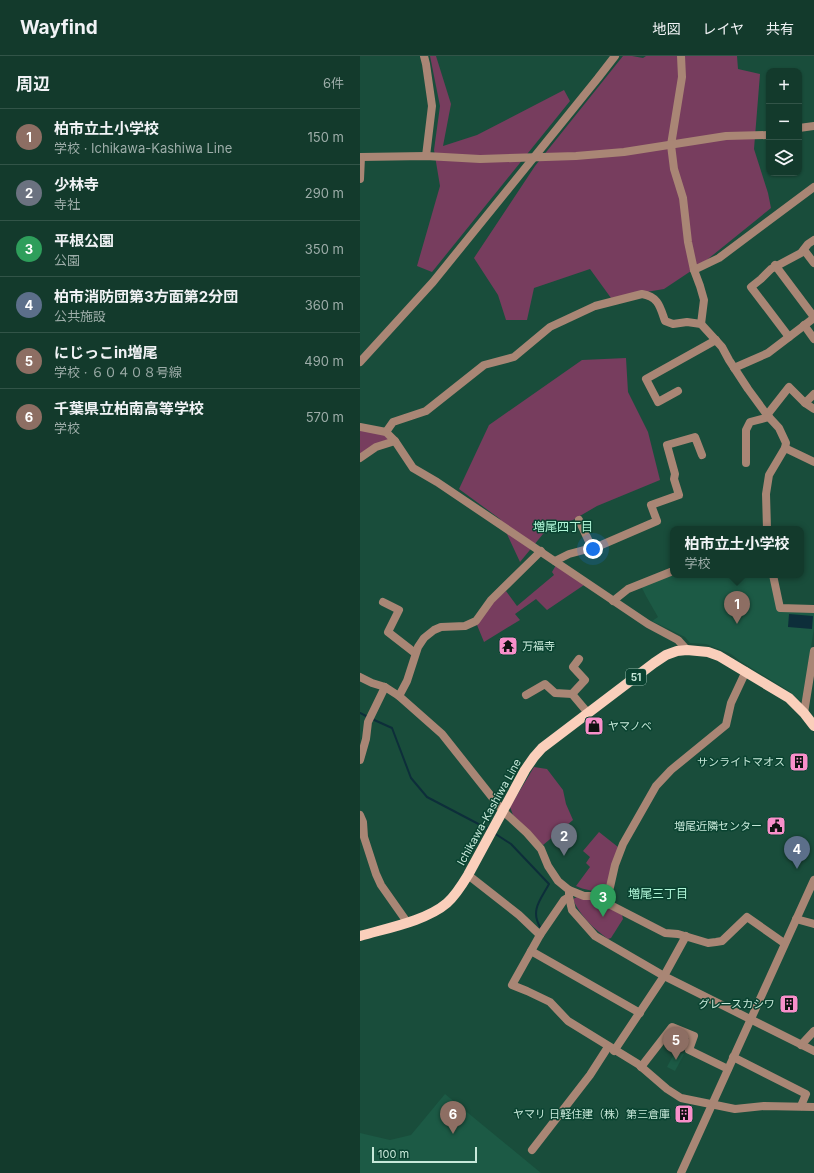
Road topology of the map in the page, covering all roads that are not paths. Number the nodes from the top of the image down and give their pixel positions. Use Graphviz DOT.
graph roads {
  1 [pos="424,56"];
  2 [pos="615,56"];
  3 [pos="681,56"];
  4 [pos="814,126"];
  5 [pos="802,128"];
  6 [pos="766,134"];
  7 [pos="671,145"];
  8 [pos="426,156"];
  9 [pos="360,157"];
  10 [pos="534,157"];
  11 [pos="360,179"];
  12 [pos="814,186"];
  13 [pos="814,240"];
  14 [pos="804,250"];
  15 [pos="814,263"];
  16 [pos="775,265"];
  17 [pos="694,270"];
  18 [pos="814,317"];
  19 [pos="701,324"];
  20 [pos="804,325"];
  21 [pos="789,337"];
  22 [pos="814,339"];
  23 [pos="716,340"];
  24 [pos="360,362"];
  25 [pos="734,368"];
  26 [pos="678,391"];
  27 [pos="814,394"];
  28 [pos="805,403"];
  29 [pos="814,409"];
  30 [pos="768,416"];
  31 [pos="360,427"];
  32 [pos="386,432"];
  33 [pos="394,441"];
  34 [pos="785,448"];
  35 [pos="702,455"];
  36 [pos="360,458"];
  37 [pos="814,460"];
  38 [pos="746,463"];
  39 [pos="579,520"];
  40 [pos="767,526"];
  41 [pos="592,548"];
  42 [pos="541,551"];
  43 [pos="555,561"];
  44 [pos="670,572"];
  45 [pos="774,578"];
  46 [pos="613,601"];
  47 [pos="383,602"];
  48 [pos="814,609"];
  49 [pos="687,650"];
  50 [pos="814,651"];
  51 [pos="415,654"];
  52 [pos="579,659"];
  53 [pos="746,671"];
  54 [pos="360,677"];
  55 [pos="384,687"];
  56 [pos="572,694"];
  57 [pos="526,695"];
  58 [pos="399,696"];
  59 [pos="588,713"];
  60 [pos="804,713"];
  61 [pos="814,726"];
  62 [pos="360,760"];
  63 [pos="503,811"];
  64 [pos="360,815"];
  65 [pos="468,876"];
  66 [pos="814,880"];
  67 [pos="569,893"];
  68 [pos="602,900"];
  69 [pos="796,918"];
  70 [pos="407,922"];
  71 [pos="814,924"];
  72 [pos="540,935"];
  73 [pos="360,936"];
  74 [pos="686,936"];
  75 [pos="784,943"];
  76 [pos="531,951"];
  77 [pos="664,976"];
  78 [pos="640,1013"];
  79 [pos="750,1019"];
  80 [pos="814,1032"];
  81 [pos="801,1045"];
  82 [pos="611,1049"];
  83 [pos="814,1051"];
  84 [pos="733,1057"];
  85 [pos="641,1067"];
  86 [pos="728,1069"];
  87 [pos="711,1105"];
  88 [pos="801,1106"];
  89 [pos="814,1107"];
  90 [pos="532,1150"];
  91 [pos="680,1173"];
  1 -- 8 [label="street"];
  2 -- 10 [label="street"];
  3 -- 7 [label="street"];
  4 -- 5 [label="street"];
  6 -- 7 [label="street"];
  7 -- 10 [label="street"];
  7 -- 17 [label="street"];
  8 -- 9 [label="street"];
  8 -- 10 [label="street"];
  9 -- 11 [label="street"];
  10 -- 24 [label="street"];
  12 -- 17 [label="street"];
  13 -- 14 [label="street"];
  14 -- 15 [label="street"];
  14 -- 16 [label="street"];
  16 -- 18 [label="street"];
  16 -- 21 [label="street"];
  17 -- 19 [label="street"];
  18 -- 20 [label="street"];
  19 -- 23 [label="street"];
  19 -- 32 [label="street"];
  20 -- 21 [label="street"];
  20 -- 22 [label="street"];
  21 -- 25 [label="street"];
  23 -- 25 [label="street"];
  23 -- 26 [label="street"];
  25 -- 30 [label="street"];
  27 -- 28 [label="street"];
  28 -- 29 [label="street"];
  28 -- 30 [label="street"];
  30 -- 34 [label="street"];
  30 -- 38 [label="street"];
  31 -- 32 [label="street"];
  32 -- 33 [label="street"];
  33 -- 36 [label="street"];
  33 -- 42 [label="street"];
  34 -- 37 [label="street"];
  34 -- 40 [label="street"];
  35 -- 41 [label="street"];
  39 -- 41 [label="street"];
  41 -- 43 [label="street"];
  42 -- 43 [label="street"];
  42 -- 51 [label="street"];
  43 -- 46 [label="street"];
  44 -- 46 [label="street"];
  45 -- 48 [label="street"];
  46 -- 49 [label="street"];
  47 -- 51 [label="street"];
  49 -- 53 [label="main road, Ichikawa-Kashiwa Line / 51"];
  49 -- 59 [label="main road, Ichikawa-Kashiwa Line / 51"];
  50 -- 60 [label="street"];
  51 -- 58 [label="street"];
  52 -- 56 [label="street"];
  53 -- 60 [label="main road, Ichikawa-Kashiwa Line / 51"];
  53 -- 68 [label="street"];
  54 -- 55 [label="street"];
  55 -- 58 [label="street"];
  55 -- 62 [label="street"];
  56 -- 57 [label="street"];
  56 -- 59 [label="street"];
  58 -- 63 [label="street"];
  59 -- 63 [label="main road, Ichikawa-Kashiwa Line / 51"];
  60 -- 61 [label="main road, Ichikawa-Kashiwa Line / 51"];
  63 -- 65 [label="main road, Ichikawa-Kashiwa Line / 51"];
  63 -- 67 [label="street"];
  64 -- 70 [label="street"];
  65 -- 70 [label="main road, Ichikawa-Kashiwa Line / 51"];
  65 -- 72 [label="street"];
  66 -- 69 [label="street"];
  67 -- 68 [label="street"];
  67 -- 72 [label="street"];
  67 -- 77 [label="street"];
  68 -- 74 [label="street"];
  69 -- 71 [label="street"];
  69 -- 75 [label="street"];
  70 -- 73 [label="main road, Ichikawa-Kashiwa Line / 51"];
  72 -- 76 [label="street"];
  74 -- 75 [label="street"];
  74 -- 77 [label="street"];
  75 -- 79 [label="street"];
  76 -- 78 [label="street"];
  76 -- 82 [label="street"];
  77 -- 78 [label="street"];
  77 -- 79 [label="street"];
  78 -- 82 [label="street"];
  79 -- 81 [label="street"];
  79 -- 84 [label="street"];
  80 -- 81 [label="street"];
  81 -- 83 [label="street"];
  82 -- 85 [label="street"];
  82 -- 90 [label="street"];
  84 -- 86 [label="street"];
  84 -- 88 [label="street"];
  85 -- 86 [label="street"];
  85 -- 87 [label="street"];
  86 -- 87 [label="street"];
  87 -- 88 [label="street"];
  87 -- 91 [label="street"];
  88 -- 89 [label="street"];
}
